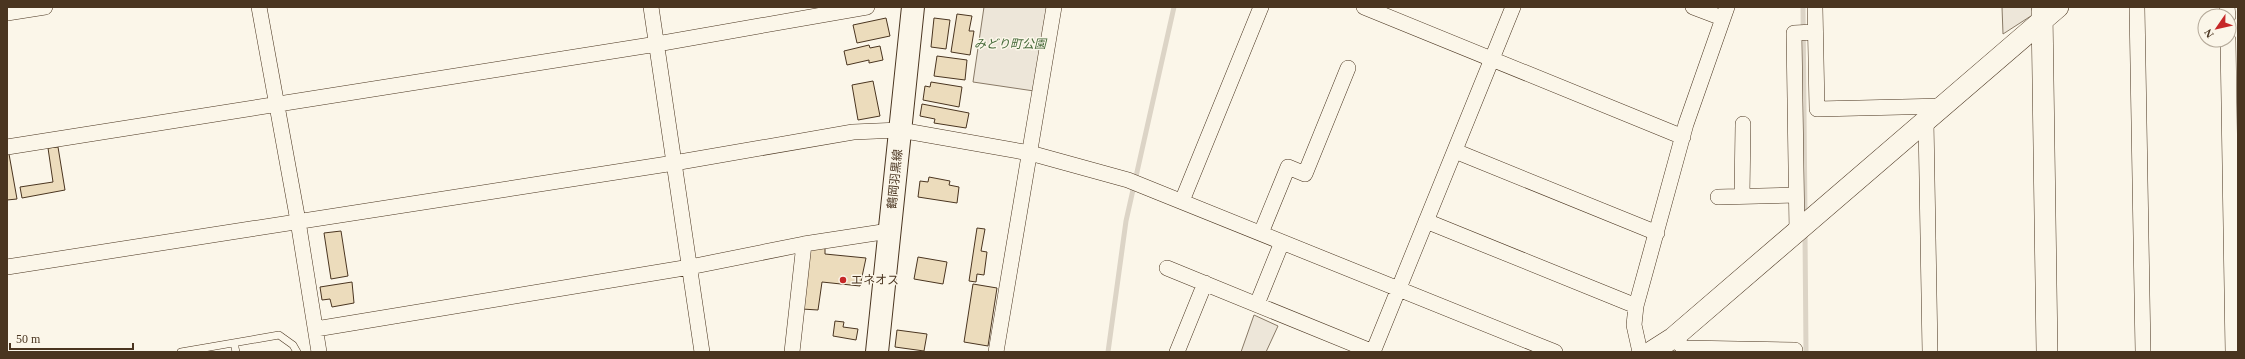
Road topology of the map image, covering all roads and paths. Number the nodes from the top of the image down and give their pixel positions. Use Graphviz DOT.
graph roads {
  1 [pos="45,7"];
  2 [pos="259,7"];
  3 [pos="651,7"];
  4 [pos="867,7"];
  5 [pos="913,7"];
  6 [pos="1054,7"];
  7 [pos="1261,7"];
  8 [pos="1364,7"];
  9 [pos="1513,7"];
  10 [pos="1693,7"];
  11 [pos="1815,7"];
  12 [pos="2137,7"];
  13 [pos="2048,11"];
  14 [pos="7,13"];
  15 [pos="1724,13"];
  16 [pos="1815,32"];
  17 [pos="657,44"];
  18 [pos="2228,48"];
  19 [pos="1492,60"];
  20 [pos="1348,68"];
  21 [pos="277,104"];
  22 [pos="1944,106"];
  23 [pos="1926,121"];
  24 [pos="1743,124"];
  25 [pos="900,130"];
  26 [pos="1683,137"];
  27 [pos="7,147"];
  28 [pos="1455,151"];
  29 [pos="1030,154"];
  30 [pos="674,163"];
  31 [pos="1796,195"];
  32 [pos="1742,196"];
  33 [pos="1718,197"];
  34 [pos="1182,201"];
  35 [pos="298,221"];
  36 [pos="1426,221"];
  37 [pos="890,231"];
  38 [pos="1657,233"];
  39 [pos="1797,233"];
  40 [pos="1261,234"];
  41 [pos="1282,242"];
  42 [pos="804,244"];
  43 [pos="7,267"];
  44 [pos="690,267"];
  45 [pos="1167,268"];
  46 [pos="1205,283"];
  47 [pos="1398,290"];
  48 [pos="1256,304"];
  49 [pos="1636,306"];
  50 [pos="316,329"];
  51 [pos="1673,338"];
  52 [pos="234,343"];
  53 [pos="1795,350"];
  54 [pos="181,352"];
  55 [pos="236,352"];
  56 [pos="297,352"];
  57 [pos="319,352"];
  58 [pos="702,352"];
  59 [pos="792,352"];
  60 [pos="877,352"];
  61 [pos="996,352"];
  62 [pos="1177,352"];
  63 [pos="1555,352"];
  64 [pos="1640,352"];
  65 [pos="1651,352"];
  66 [pos="1930,352"];
  67 [pos="2047,352"];
  68 [pos="2143,352"];
  69 [pos="2233,352"];
  1 -- 14 [label="street"];
  2 -- 21 [label="street"];
  3 -- 17 [label="street"];
  4 -- 17 [label="street"];
  5 -- 25 [label="main road, 鶴岡羽黒線"];
  6 -- 29 [label="street"];
  7 -- 34 [label="street"];
  8 -- 19 [label="street"];
  9 -- 19 [label="street"];
  10 -- 15 [label="street"];
  11 -- 16 [label="street"];
  12 -- 68 [label="street"];
  13 -- 22 [label="street"];
  13 -- 67 [label="street"];
  15 -- 26 [label="street"];
  16 -- 22 [label="street"];
  16 -- 31 [label="street"];
  17 -- 21 [label="street"];
  17 -- 30 [label="street"];
  18 -- 69 [label="street"];
  19 -- 26 [label="street"];
  19 -- 28 [label="street"];
  20 -- 40 [label="street"];
  21 -- 27 [label="street"];
  21 -- 35 [label="street"];
  22 -- 23 [label="street"];
  23 -- 39 [label="street"];
  23 -- 66 [label="street"];
  24 -- 32 [label="street"];
  25 -- 29 [label="street"];
  25 -- 30 [label="street"];
  25 -- 37 [label="main road, 鶴岡羽黒線"];
  26 -- 38 [label="street"];
  28 -- 36 [label="street"];
  28 -- 38 [label="street"];
  29 -- 34 [label="street"];
  29 -- 61 [label="street"];
  30 -- 35 [label="street"];
  30 -- 44 [label="street"];
  31 -- 32 [label="street"];
  31 -- 39 [label="street"];
  32 -- 33 [label="street"];
  34 -- 40 [label="street"];
  35 -- 43 [label="street"];
  35 -- 50 [label="street"];
  36 -- 47 [label="street"];
  36 -- 49 [label="street"];
  37 -- 42 [label="street"];
  37 -- 60 [label="main road, 鶴岡羽黒線"];
  38 -- 49 [label="street"];
  39 -- 51 [label="street"];
  40 -- 41 [label="street"];
  41 -- 47 [label="street"];
  41 -- 48 [label="street"];
  42 -- 44 [label="street"];
  42 -- 59 [label="street"];
  44 -- 50 [label="street"];
  44 -- 58 [label="street"];
  45 -- 46 [label="street"];
  46 -- 48 [label="street"];
  46 -- 62 [label="street"];
  47 -- 48 [label="street"];
  47 -- 63 [label="street"];
  49 -- 64 [label="street"];
  50 -- 57 [label="street"];
  51 -- 53 [label="street"];
  51 -- 65 [label="street"];
  52 -- 54 [label="lane"];
  52 -- 55 [label="lane"];
  52 -- 56 [label="lane"];
}
